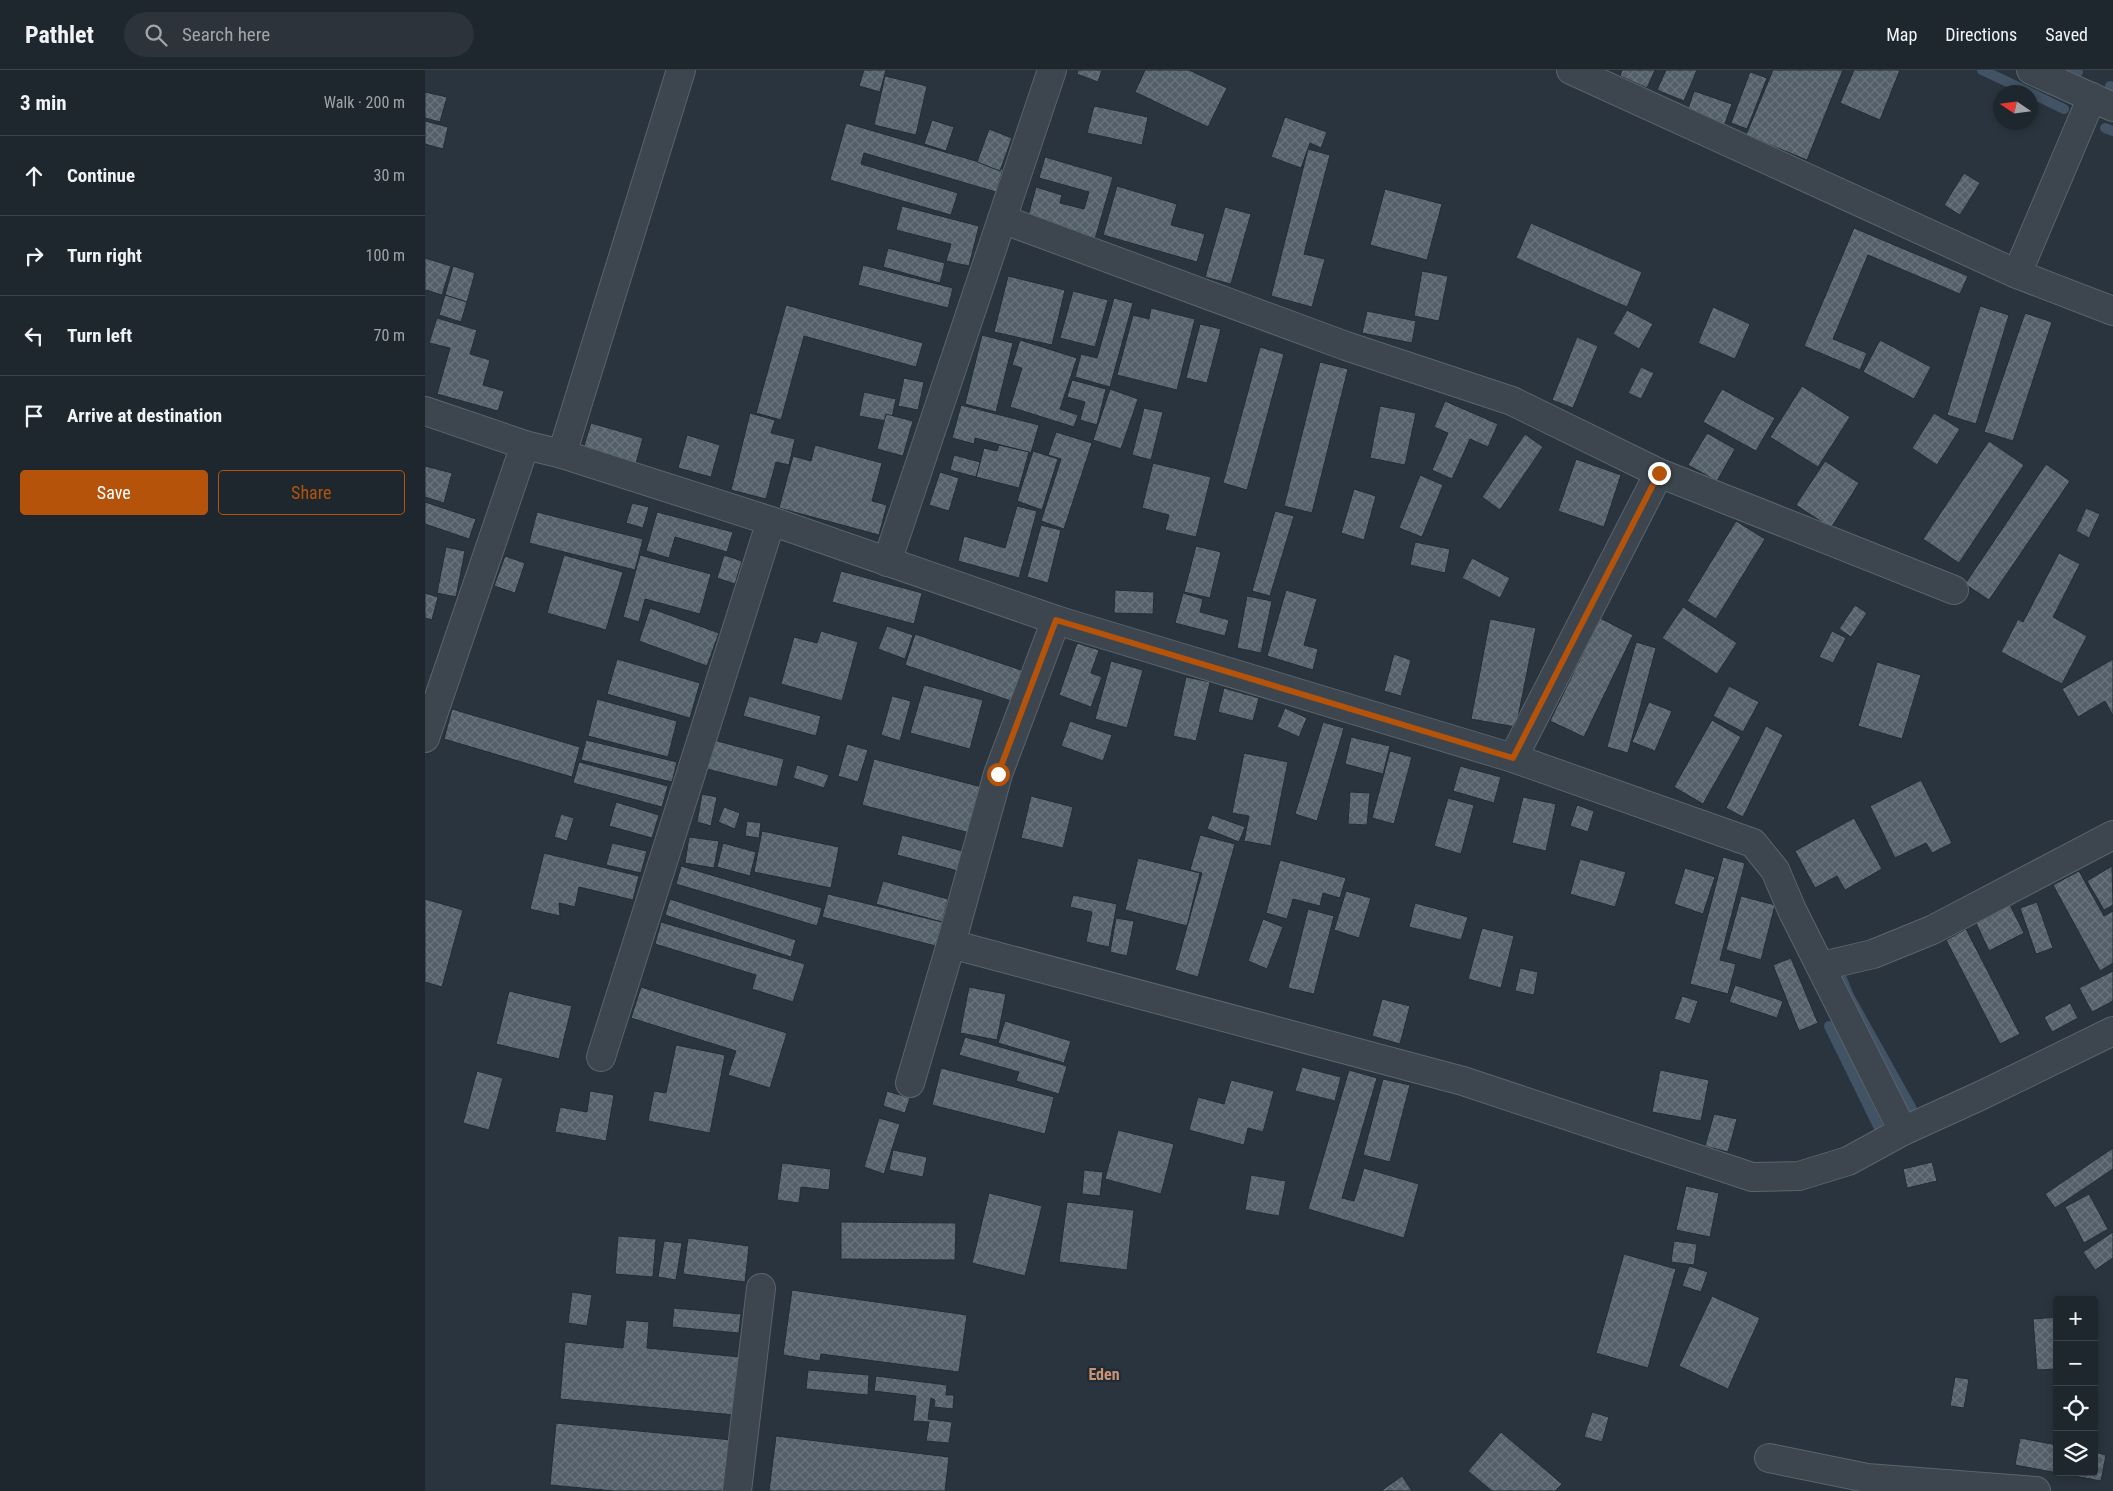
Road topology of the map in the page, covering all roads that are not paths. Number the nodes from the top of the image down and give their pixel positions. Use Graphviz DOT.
graph roads {
  1 [pos="681,70"];
  2 [pos="1052,70"];
  3 [pos="1571,70"];
  4 [pos="2031,70"];
  5 [pos="2102,102"];
  6 [pos="1002,219"];
  7 [pos="2017,274"];
  8 [pos="2113,311"];
  9 [pos="425,411"];
  10 [pos="525,445"];
  11 [pos="562,454"];
  12 [pos="1659,473"];
  13 [pos="771,522"];
  14 [pos="887,562"];
  15 [pos="1954,590"];
  16 [pos="1056,620"];
  17 [pos="425,738"];
  18 [pos="1513,758"];
  19 [pos="2113,835"];
  20 [pos="951,944"];
  21 [pos="1821,966"];
  22 [pos="2113,1031"];
  23 [pos="601,1057"];
  24 [pos="910,1083"];
  25 [pos="1903,1132"];
  26 [pos="761,1288"];
  27 [pos="1769,1458"];
  28 [pos="737,1491"];
  29 [pos="2036,1491"];
  1 -- 11 [label="street"];
  2 -- 6 [label="street"];
  3 -- 7 [label="street"];
  4 -- 5 [label="street"];
  5 -- 7 [label="street"];
  6 -- 12 [label="street"];
  6 -- 14 [label="street"];
  7 -- 8 [label="street"];
  9 -- 10 [label="street"];
  10 -- 11 [label="street"];
  10 -- 17 [label="street"];
  11 -- 13 [label="street"];
  12 -- 15 [label="street"];
  12 -- 18 [label="street"];
  13 -- 14 [label="street"];
  13 -- 23 [label="street"];
  14 -- 16 [label="street"];
  16 -- 18 [label="street"];
  16 -- 20 [label="street"];
  18 -- 21 [label="street"];
  19 -- 21 [label="street"];
  20 -- 24 [label="street"];
  20 -- 25 [label="street"];
  21 -- 25 [label="street"];
  22 -- 25 [label="street"];
  26 -- 28 [label="street"];
  27 -- 29 [label="street"];
}
